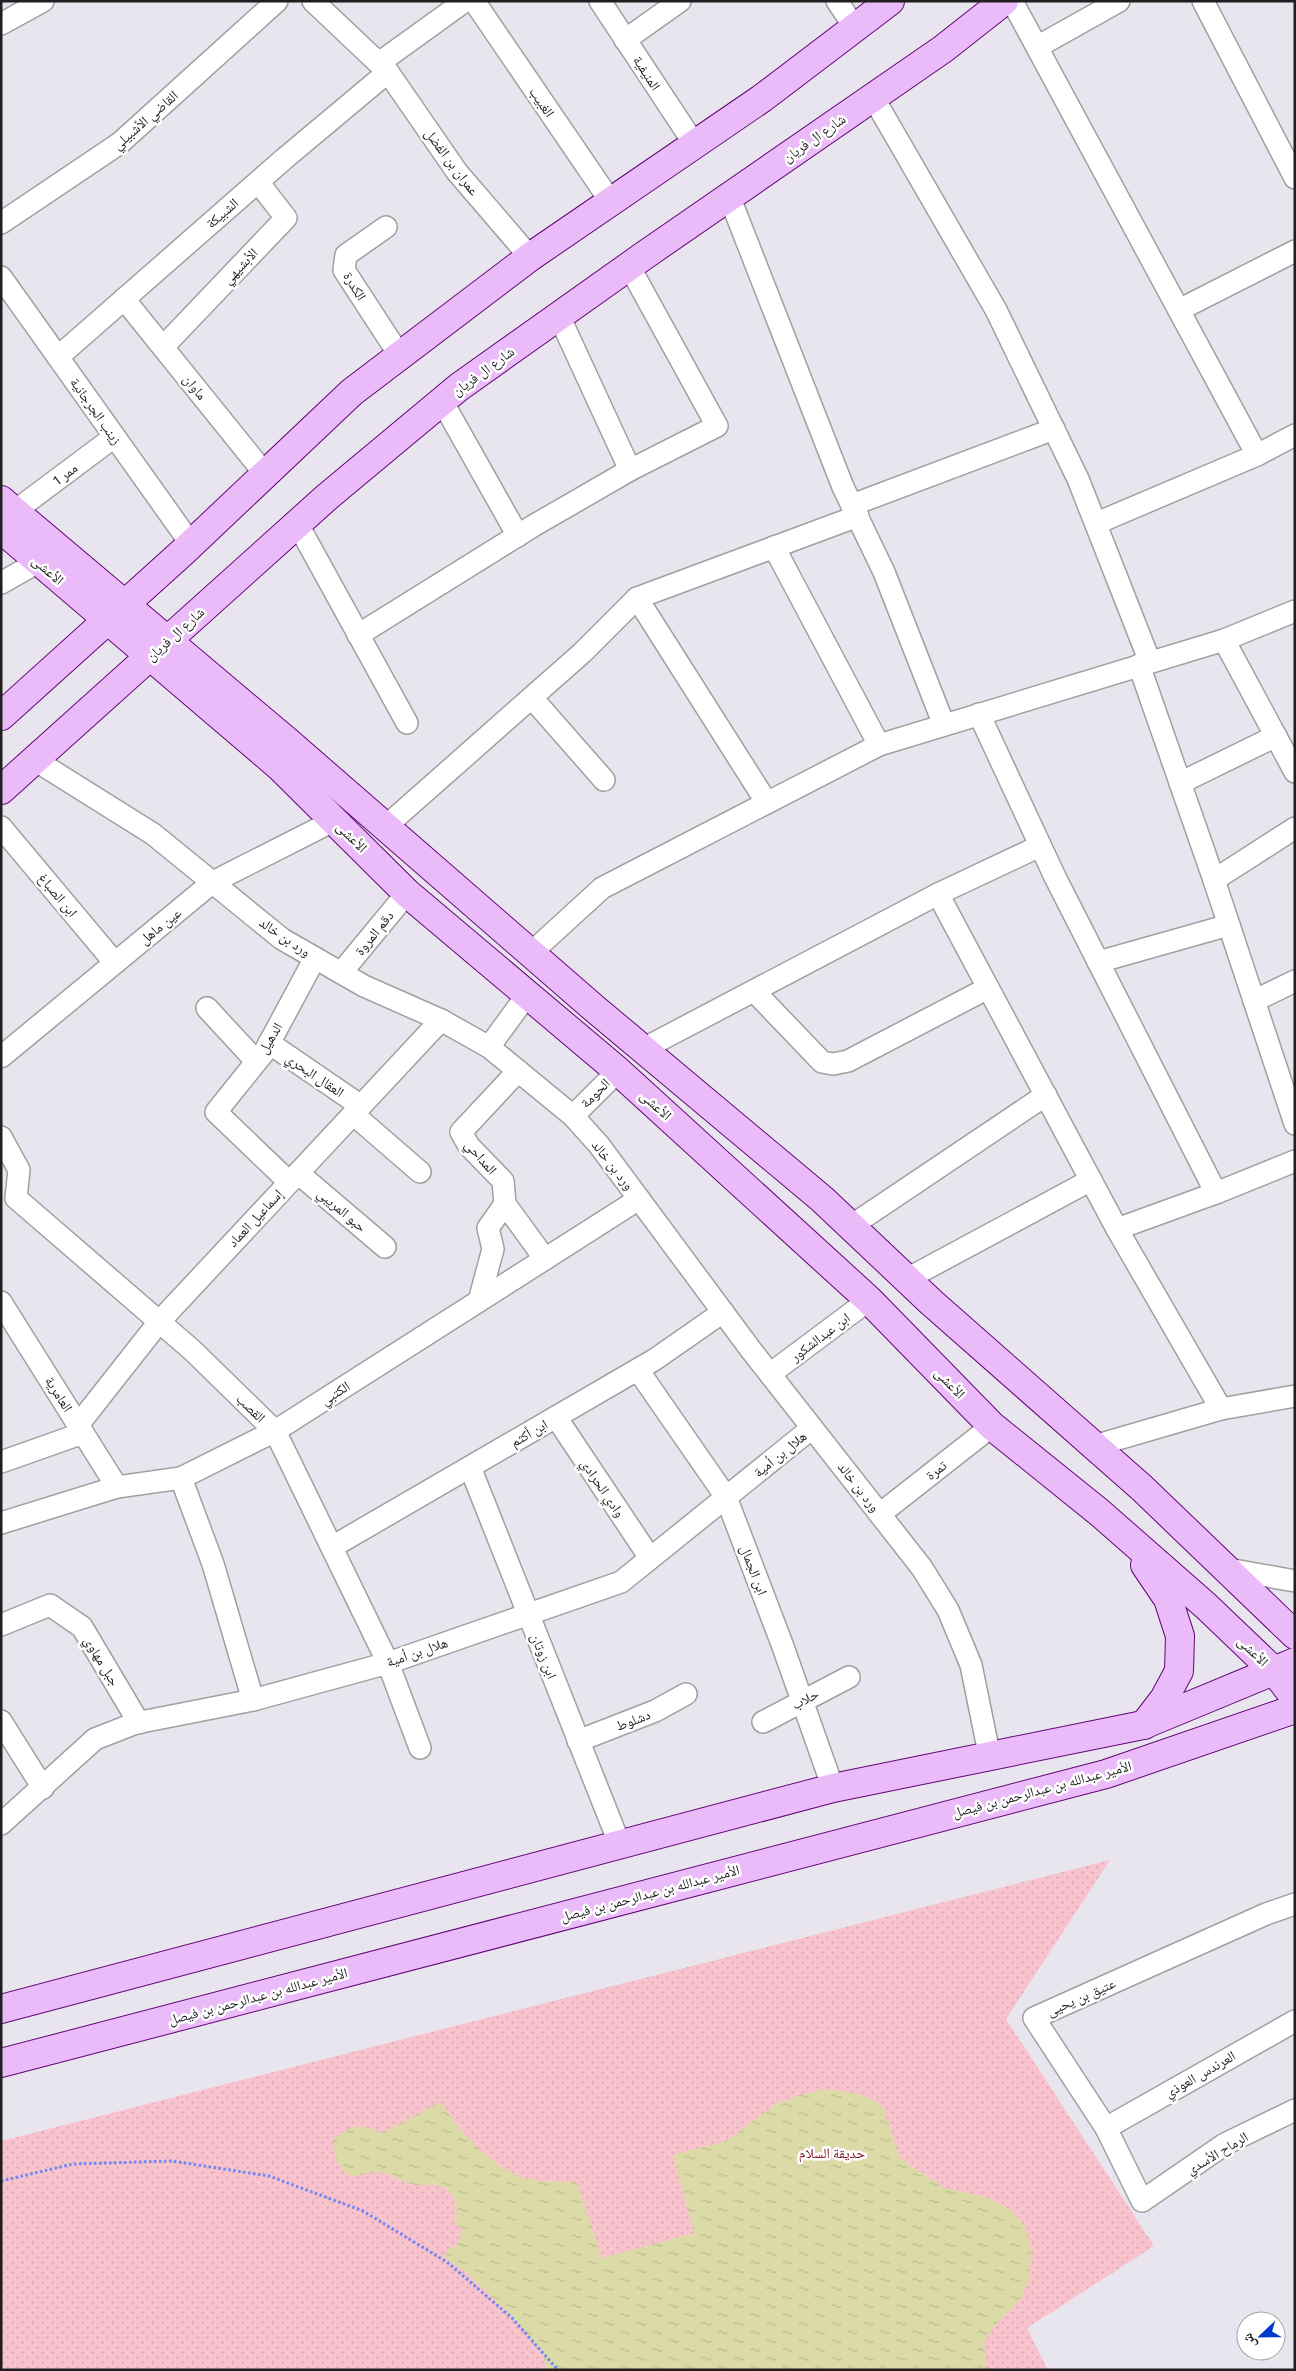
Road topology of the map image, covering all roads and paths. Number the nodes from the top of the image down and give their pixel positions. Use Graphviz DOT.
graph roads {
  1 [pos="277,1"];
  2 [pos="313,1"];
  3 [pos="465,1"];
  4 [pos="474,1"];
  5 [pos="600,1"];
  6 [pos="680,1"];
  7 [pos="837,1"];
  8 [pos="890,1"];
  9 [pos="1004,1"];
  10 [pos="1012,1"];
  11 [pos="1119,1"];
  12 [pos="1203,1"];
  13 [pos="28,5"];
  14 [pos="1,24"];
  15 [pos="855,28"];
  16 [pos="625,40"];
  17 [pos="1037,47"];
  18 [pos="384,68"];
  19 [pos="873,97"];
  20 [pos="694,145"];
  21 [pos="1295,178"];
  22 [pos="258,182"];
  23 [pos="729,196"];
  24 [pos="611,202"];
  25 [pos="1,223"];
  26 [pos="386,227"];
  27 [pos="1295,251"];
  28 [pos="530,257"];
  29 [pos="629,266"];
  30 [pos="1,277"];
  31 [pos="124,299"];
  32 [pos="1179,310"];
  33 [pos="559,316"];
  34 [pos="163,347"];
  35 [pos="400,356"];
  36 [pos="58,357"];
  37 [pos="442,401"];
  38 [pos="1054,429"];
  39 [pos="1295,435"];
  40 [pos="114,437"];
  41 [pos="1257,454"];
  42 [pos="630,470"];
  43 [pos="265,474"];
  44 [pos="855,511"];
  45 [pos="6,513"];
  46 [pos="297,523"];
  47 [pos="1097,523"];
  48 [pos="518,536"];
  49 [pos="191,544"];
  50 [pos="774,547"];
  51 [pos="38,562"];
  52 [pos="1,583"];
  53 [pos="637,598"];
  54 [pos="1295,611"];
  55 [pos="116,612"];
  56 [pos="358,634"];
  57 [pos="1224,640"];
  58 [pos="159,648"];
  59 [pos="1145,664"];
  60 [pos="532,698"];
  61 [pos="979,714"];
  62 [pos="1,716"];
  63 [pos="407,723"];
  64 [pos="944,725"];
  65 [pos="1276,736"];
  66 [pos="879,745"];
  67 [pos="35,760"];
  68 [pos="1295,772"];
  69 [pos="604,780"];
  70 [pos="1180,783"];
  71 [pos="1,790"];
  72 [pos="767,803"];
  73 [pos="335,820"];
  74 [pos="1,827"];
  75 [pos="385,827"];
  76 [pos="1295,828"];
  77 [pos="1040,846"];
  78 [pos="1214,880"];
  79 [pos="213,882"];
  80 [pos="407,893"];
  81 [pos="938,894"];
  82 [pos="1229,925"];
  83 [pos="531,953"];
  84 [pos="315,958"];
  85 [pos="1098,962"];
  86 [pos="115,963"];
  87 [pos="341,973"];
  88 [pos="1295,981"];
  89 [pos="988,988"];
  90 [pos="754,991"];
  91 [pos="527,995"];
  92 [pos="1254,1001"];
  93 [pos="207,1008"];
  94 [pos="441,1020"];
  95 [pos="269,1043"];
  96 [pos="489,1047"];
  97 [pos="643,1049"];
  98 [pos="2,1053"];
  99 [pos="256,1061"];
  100 [pos="518,1071"];
  101 [pos="618,1071"];
  102 [pos="1046,1095"];
  103 [pos="357,1110"];
  104 [pos="216,1112"];
  105 [pos="573,1116"];
  106 [pos="1295,1124"];
  107 [pos="1,1137"];
  108 [pos="1295,1161"];
  109 [pos="420,1172"];
  110 [pos="294,1178"];
  111 [pos="1090,1180"];
  112 [pos="1216,1193"];
  113 [pos="639,1199"];
  114 [pos="8,1203"];
  115 [pos="506,1204"];
  116 [pos="851,1226"];
  117 [pos="1117,1229"];
  118 [pos="385,1247"];
  119 [pos="545,1259"];
  120 [pos="907,1279"];
  121 [pos="869,1300"];
  122 [pos="479,1301"];
  123 [pos="1,1302"];
  124 [pos="724,1312"];
  125 [pos="159,1322"];
  126 [pos="638,1370"];
  127 [pos="770,1374"];
  128 [pos="1295,1396"];
  129 [pos="1221,1408"];
  130 [pos="556,1417"];
  131 [pos="992,1426"];
  132 [pos="812,1428"];
  133 [pos="81,1429"];
  134 [pos="275,1432"];
  135 [pos="1094,1446"];
  136 [pos="1,1462"];
  137 [pos="470,1467"];
  138 [pos="181,1478"];
  139 [pos="117,1486"];
  140 [pos="726,1497"];
  141 [pos="1100,1513"];
  142 [pos="880,1514"];
  143 [pos="1,1523"];
  144 [pos="332,1547"];
  145 [pos="650,1558"];
  146 [pos="1228,1569"];
  147 [pos="1295,1580"];
  148 [pos="528,1614"];
  149 [pos="1,1625"];
  150 [pos="1295,1635"];
  151 [pos="388,1663"];
  152 [pos="1285,1667"];
  153 [pos="849,1677"];
  154 [pos="686,1694"];
  155 [pos="1295,1698"];
  156 [pos="253,1700"];
  157 [pos="802,1700"];
  158 [pos="1295,1709"];
  159 [pos="1,1721"];
  160 [pos="763,1722"];
  161 [pos="139,1723"];
  162 [pos="1143,1725"];
  163 [pos="578,1741"];
  164 [pos="420,1748"];
  165 [pos="990,1758"];
  166 [pos="43,1788"];
  167 [pos="833,1788"];
  168 [pos="1,1824"];
  169 [pos="620,1845"];
  170 [pos="1295,1904"];
  171 [pos="1,2009"];
  172 [pos="1295,2022"];
  173 [pos="1,2063"];
  174 [pos="1295,2110"];
  175 [pos="1106,2128"];
  176 [pos="1,2181"];
  177 [pos="1142,2201"];
  178 [pos="558,2370"];
  1 -- 25 [label="street, القاضي الأشبيلي"];
  2 -- 18 [label="street, عمران بن الفضل"];
  3 -- 18 [label="street"];
  4 -- 24 [label="street, الغبيب"];
  5 -- 16 [label="street, المنيفية"];
  6 -- 16 [label="street"];
  7 -- 15 [label="street"];
  8 -- 15 [label="main road"];
  9 -- 19 [label="main road, شارع ال فريان"];
  10 -- 17 [label="street"];
  11 -- 17 [label="street"];
  12 -- 21 [label="street"];
  13 -- 14 [label="street"];
  15 -- 20 [label="main road"];
  16 -- 20 [label="street, المنيفية"];
  17 -- 32 [label="street"];
  18 -- 22 [label="street, الشبيكة"];
  18 -- 28 [label="street, عمران بن الفضل"];
  19 -- 23 [label="main road, شارع ال فريان"];
  19 -- 38 [label="street"];
  20 -- 24 [label="main road"];
  22 -- 31 [label="street, الشبيكة"];
  22 -- 34 [label="street, الأبشيهي"];
  23 -- 29 [label="main road, شارع ال فريان"];
  23 -- 44 [label="street"];
  24 -- 28 [label="main road"];
  26 -- 35 [label="street, الكدرة"];
  27 -- 32 [label="street"];
  28 -- 35 [label="main road"];
  29 -- 33 [label="main road, شارع ال فريان"];
  29 -- 42 [label="street"];
  30 -- 36 [label="street, زينب الجرجانية"];
  31 -- 34 [label="street, ماوان"];
  31 -- 36 [label="street, الشبيكة"];
  32 -- 41 [label="street"];
  33 -- 37 [label="main road, شارع ال فريان"];
  33 -- 42 [label="street"];
  34 -- 43 [label="street, ماوان"];
  35 -- 43 [label="main road"];
  36 -- 40 [label="street, زينب الجرجانية"];
  37 -- 46 [label="main road, شارع ال فريان"];
  37 -- 48 [label="street"];
  38 -- 44 [label="street"];
  38 -- 47 [label="street"];
  39 -- 41 [label="street"];
  40 -- 45 [label="street, ممر 1"];
  40 -- 49 [label="street, زينب الجرجانية"];
  41 -- 47 [label="street"];
  42 -- 48 [label="street"];
  43 -- 49 [label="main road"];
  44 -- 50 [label="street"];
  44 -- 64 [label="street"];
  45 -- 51 [label="main road, الأعشى"];
  45 -- 55 [label="main road, الأعشى"];
  46 -- 56 [label="street"];
  46 -- 58 [label="main road, شارع ال فريان"];
  47 -- 59 [label="street"];
  48 -- 56 [label="street"];
  49 -- 55 [label="main road"];
  50 -- 53 [label="street"];
  50 -- 66 [label="street"];
  51 -- 52 [label="street"];
  51 -- 55 [label="main road, الأعشى"];
  53 -- 60 [label="street"];
  53 -- 72 [label="street"];
  54 -- 57 [label="street"];
  55 -- 58 [label="main road, الأعشى"];
  55 -- 62 [label="main road"];
  56 -- 63 [label="street"];
  57 -- 59 [label="street"];
  57 -- 65 [label="street"];
  58 -- 67 [label="main road, شارع ال فريان"];
  58 -- 73 [label="main road, الأعشى"];
  58 -- 75 [label="main road, الأعشى"];
  59 -- 61 [label="street"];
  59 -- 70 [label="street"];
  60 -- 69 [label="street"];
  60 -- 75 [label="street"];
  61 -- 64 [label="street"];
  61 -- 77 [label="street"];
  64 -- 66 [label="street"];
  65 -- 68 [label="street"];
  65 -- 70 [label="street"];
  66 -- 72 [label="street"];
  67 -- 71 [label="main road, شارع ال فريان"];
  67 -- 79 [label="street, ورد بن خالد"];
  70 -- 78 [label="street"];
  72 -- 83 [label="street"];
  73 -- 79 [label="street, عين ماهل"];
  73 -- 80 [label="main road, الأعشى"];
  74 -- 86 [label="street, ابن الصباغ"];
  75 -- 83 [label="main road, الأعشى"];
  76 -- 78 [label="street"];
  77 -- 81 [label="street"];
  77 -- 85 [label="street"];
  78 -- 82 [label="street"];
  79 -- 84 [label="street, ورد بن خالد"];
  79 -- 86 [label="street, عين ماهل"];
  80 -- 87 [label="street, دقم المروة"];
  80 -- 91 [label="main road, الأعشى"];
  81 -- 89 [label="street"];
  81 -- 90 [label="street"];
  82 -- 85 [label="street"];
  82 -- 92 [label="street"];
  83 -- 97 [label="main road, الأعشى"];
  84 -- 87 [label="street, ورد بن خالد"];
  84 -- 95 [label="street, الدهيل"];
  85 -- 112 [label="street"];
  86 -- 98 [label="street, عين ماهل"];
  87 -- 94 [label="street, ورد بن خالد"];
  88 -- 92 [label="street"];
  89 -- 90 [label="street"];
  89 -- 102 [label="street"];
  90 -- 97 [label="street"];
  91 -- 96 [label="street"];
  91 -- 101 [label="main road, الأعشى"];
  92 -- 106 [label="street"];
  93 -- 99 [label="street"];
  94 -- 96 [label="street, ورد بن خالد"];
  94 -- 103 [label="street, إسماعيل العماد"];
  95 -- 99 [label="street, الدهيل"];
  95 -- 103 [label="street, العقال البحري"];
  96 -- 100 [label="street, ورد بن خالد"];
  97 -- 116 [label="main road, الأعشى"];
  99 -- 104 [label="street, الدهيل"];
  100 -- 105 [label="street, ورد بن خالد"];
  100 -- 115 [label="street, المداحي"];
  101 -- 105 [label="street, الحومة"];
  101 -- 121 [label="main road, الأعشى"];
  102 -- 111 [label="street"];
  102 -- 116 [label="street"];
  103 -- 109 [label="street, العقال البحري"];
  103 -- 110 [label="street, إسماعيل العماد"];
  104 -- 110 [label="street, حبو المريبي"];
  105 -- 113 [label="street, ورد بن خالد"];
  107 -- 114 [label="street, القصب"];
  108 -- 112 [label="street"];
  110 -- 118 [label="street, حبو المريبي"];
  110 -- 125 [label="street, إسماعيل العماد"];
  111 -- 117 [label="street"];
  111 -- 120 [label="street"];
  112 -- 117 [label="street"];
  113 -- 119 [label="street, الكتبي"];
  113 -- 124 [label="street, ورد بن خالد"];
  114 -- 125 [label="street, القصب"];
  115 -- 119 [label="street, المداحي"];
  115 -- 122 [label="street"];
  116 -- 120 [label="main road, الأعشى"];
  117 -- 129 [label="street"];
  119 -- 122 [label="street, الكتبي"];
  120 -- 135 [label="main road, الأعشى"];
  121 -- 127 [label="street, ابن عبدالشكور"];
  121 -- 131 [label="main road, الأعشى"];
  122 -- 134 [label="street, الكتبي"];
  123 -- 133 [label="street, العامرية"];
  124 -- 126 [label="street, ابن أكثم"];
  124 -- 127 [label="street, ورد بن خالد"];
  125 -- 133 [label="street, إسماعيل العماد"];
  125 -- 134 [label="street, القصب"];
  126 -- 130 [label="street, ابن أكثم"];
  126 -- 140 [label="street, ابن الجمال"];
  127 -- 132 [label="street, ورد بن خالد"];
  128 -- 129 [label="street"];
  129 -- 135 [label="street"];
  130 -- 137 [label="street, ابن أكثم"];
  130 -- 145 [label="street, وادي الحرادي"];
  131 -- 141 [label="main road, الأعشى"];
  131 -- 142 [label="street, تمرة"];
  132 -- 140 [label="street, هلال بن أمية"];
  132 -- 142 [label="street, ورد بن خالد"];
  133 -- 136 [label="street"];
  133 -- 139 [label="street, العامرية"];
  134 -- 138 [label="street, الكتبي"];
  134 -- 144 [label="street, القصب"];
  135 -- 146 [label="main road, الأعشى"];
  137 -- 144 [label="street, ابن أكثم"];
  137 -- 148 [label="street, ابن زوتان"];
  138 -- 139 [label="street, الكتبي"];
  138 -- 156 [label="street"];
  139 -- 143 [label="street, الكتبي"];
  140 -- 145 [label="street, هلال بن أمية"];
  140 -- 157 [label="street, ابن الجمال"];
  141 -- 152 [label="main road, الأعشى"];
  141 -- 162 [label="main road"];
  142 -- 165 [label="street, ورد بن خالد"];
  144 -- 151 [label="street, القصب"];
  145 -- 148 [label="street, هلال بن أمية"];
  146 -- 147 [label="street"];
  146 -- 150 [label="main road, الأعشى"];
  148 -- 151 [label="street, هلال بن أمية"];
  148 -- 163 [label="street, ابن زوتان"];
  149 -- 161 [label="street, جبل مهاوي"];
  151 -- 156 [label="street, هلال بن أمية"];
  151 -- 164 [label="street, القصب"];
  152 -- 155 [label="main road, الأعشى"];
  152 -- 162 [label="main road"];
  153 -- 157 [label="street, حلاب"];
  154 -- 163 [label="street, دشلوط"];
  156 -- 161 [label="street, هلال بن أمية"];
  157 -- 160 [label="street, حلاب"];
  157 -- 167 [label="street, ابن الجمال"];
  158 -- 173 [label="main road, الأمير عبدالله بن عبدالرحمن بن فيصل"];
  159 -- 166 [label="street"];
  161 -- 166 [label="street, هلال بن أمية"];
  162 -- 165 [label="main road"];
  163 -- 169 [label="street, ابن زوتان"];
  165 -- 167 [label="main road"];
  166 -- 168 [label="street, هلال بن أمية"];
  167 -- 169 [label="main road"];
  169 -- 171 [label="main road"];
  170 -- 175 [label="street, عتيق بن يحيى"];
  172 -- 175 [label="street, العرندس العوذي"];
  174 -- 177 [label="street, الرماح الأسدي"];
  175 -- 177 [label="street, عتيق بن يحيى"];
  176 -- 178 [label="path"];
}
